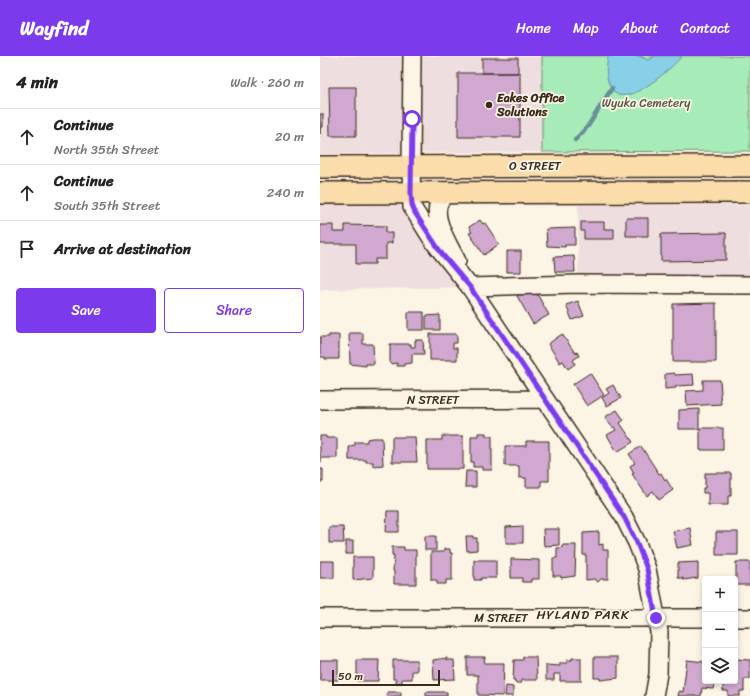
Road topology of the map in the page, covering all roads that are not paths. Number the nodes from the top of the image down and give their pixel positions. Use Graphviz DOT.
graph roads {
  1 [pos="412,56"];
  2 [pos="750,166"];
  3 [pos="320,167"];
  4 [pos="411,167"];
  5 [pos="750,192"];
  6 [pos="320,193"];
  7 [pos="411,193"];
  8 [pos="449,193"];
  9 [pos="750,285"];
  10 [pos="470,287"];
  11 [pos="320,400"];
  12 [pos="545,400"];
  13 [pos="320,618"];
  14 [pos="656,618"];
  15 [pos="702,618"];
  16 [pos="738,618"];
  17 [pos="750,618"];
  18 [pos="654,696"];
  1 -- 4 [label="street"];
  2 -- 4 [label="main road, O STREET"];
  3 -- 4 [label="main road, O STREET"];
  4 -- 7 [label="street"];
  5 -- 8 [label="main road"];
  6 -- 7 [label="main road"];
  7 -- 8 [label="main road"];
  7 -- 10 [label="street"];
  8 -- 10 [label="street"];
  9 -- 10 [label="street"];
  10 -- 12 [label="street"];
  11 -- 12 [label="street, N STREET"];
  12 -- 14 [label="street"];
  13 -- 14 [label="street, M STREET"];
  14 -- 15 [label="street, M STREET"];
  14 -- 18 [label="street"];
  16 -- 17 [label="street"];
}
